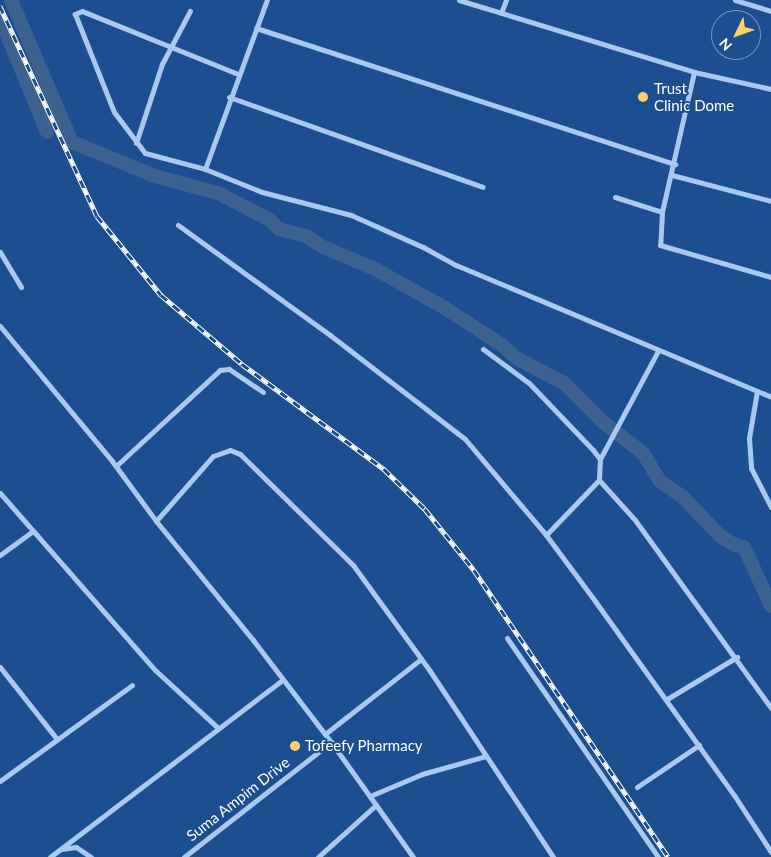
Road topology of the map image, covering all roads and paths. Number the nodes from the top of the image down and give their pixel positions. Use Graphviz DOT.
graph roads {
  1 [pos="267,0"];
  2 [pos="459,0"];
  3 [pos="506,0"];
  4 [pos="735,0"];
  5 [pos="190,11"];
  6 [pos="771,11"];
  7 [pos="501,13"];
  8 [pos="256,28"];
  9 [pos="170,46"];
  10 [pos="694,72"];
  11 [pos="238,74"];
  12 [pos="771,89"];
  13 [pos="229,97"];
  14 [pos="136,143"];
  15 [pos="675,164"];
  16 [pos="205,169"];
  17 [pos="672,176"];
  18 [pos="483,187"];
  19 [pos="615,197"];
  20 [pos="771,201"];
  21 [pos="662,212"];
  22 [pos="178,224"];
  23 [pos="0,252"];
  24 [pos="771,277"];
  25 [pos="21,287"];
  26 [pos="0,326"];
  27 [pos="483,349"];
  28 [pos="658,351"];
  29 [pos="757,391"];
  30 [pos="263,392"];
  31 [pos="771,397"];
  32 [pos="600,459"];
  33 [pos="116,466"];
  34 [pos="599,480"];
  35 [pos="0,493"];
  36 [pos="771,508"];
  37 [pos="156,521"];
  38 [pos="32,532"];
  39 [pos="546,535"];
  40 [pos="0,555"];
  41 [pos="508,638"];
  42 [pos="737,657"];
  43 [pos="422,659"];
  44 [pos="0,667"];
  45 [pos="282,680"];
  46 [pos="132,685"];
  47 [pos="667,699"];
  48 [pos="771,708"];
  49 [pos="217,726"];
  50 [pos="325,734"];
  51 [pos="56,738"];
  52 [pos="331,742"];
  53 [pos="699,745"];
  54 [pos="486,756"];
  55 [pos="0,781"];
  56 [pos="637,787"];
  57 [pos="370,796"];
  58 [pos="376,805"];
  59 [pos="61,849"];
  60 [pos="771,852"];
  61 [pos="50,857"];
  62 [pos="91,857"];
  63 [pos="184,857"];
  64 [pos="318,857"];
  65 [pos="413,857"];
  66 [pos="553,857"];
  67 [pos="658,857"];
  1 -- 8 [label="street"];
  2 -- 7 [label="street"];
  3 -- 7 [label="street"];
  4 -- 6 [label="street"];
  5 -- 9 [label="street"];
  7 -- 10 [label="street"];
  8 -- 11 [label="street"];
  8 -- 15 [label="street"];
  9 -- 11 [label="street"];
  9 -- 14 [label="street"];
  9 -- 14 [label="street"];
  10 -- 12 [label="street"];
  10 -- 15 [label="street"];
  11 -- 13 [label="street"];
  13 -- 16 [label="street"];
  13 -- 18 [label="street"];
  14 -- 16 [label="street"];
  15 -- 17 [label="street"];
  16 -- 28 [label="street"];
  17 -- 20 [label="street"];
  17 -- 21 [label="street"];
  19 -- 21 [label="street"];
  21 -- 24 [label="street"];
  22 -- 39 [label="street"];
  23 -- 25 [label="street"];
  26 -- 33 [label="street"];
  27 -- 32 [label="street"];
  28 -- 29 [label="street"];
  28 -- 32 [label="street"];
  29 -- 31 [label="street"];
  29 -- 36 [label="street"];
  30 -- 33 [label="street"];
  32 -- 34 [label="street"];
  33 -- 37 [label="street"];
  34 -- 39 [label="street"];
  34 -- 42 [label="street"];
  35 -- 38 [label="street"];
  37 -- 43 [label="street"];
  37 -- 45 [label="street"];
  38 -- 40 [label="street"];
  38 -- 49 [label="street"];
  39 -- 47 [label="street"];
  41 -- 67 [label="street"];
  42 -- 47 [label="street"];
  42 -- 48 [label="street"];
  43 -- 50 [label="street"];
  43 -- 54 [label="street"];
  44 -- 51 [label="street"];
  45 -- 49 [label="street"];
  45 -- 50 [label="street"];
  46 -- 51 [label="street"];
  47 -- 53 [label="street"];
  49 -- 59 [label="street"];
  50 -- 52 [label="street"];
  51 -- 55 [label="street"];
  52 -- 57 [label="street"];
  52 -- 63 [label="street, Suma Ampim Drive"];
  53 -- 56 [label="street"];
  53 -- 60 [label="street"];
  54 -- 57 [label="street"];
  54 -- 66 [label="street"];
  57 -- 58 [label="street"];
  58 -- 64 [label="street"];
  58 -- 65 [label="street"];
  59 -- 61 [label="street"];
  59 -- 62 [label="street"];
}
